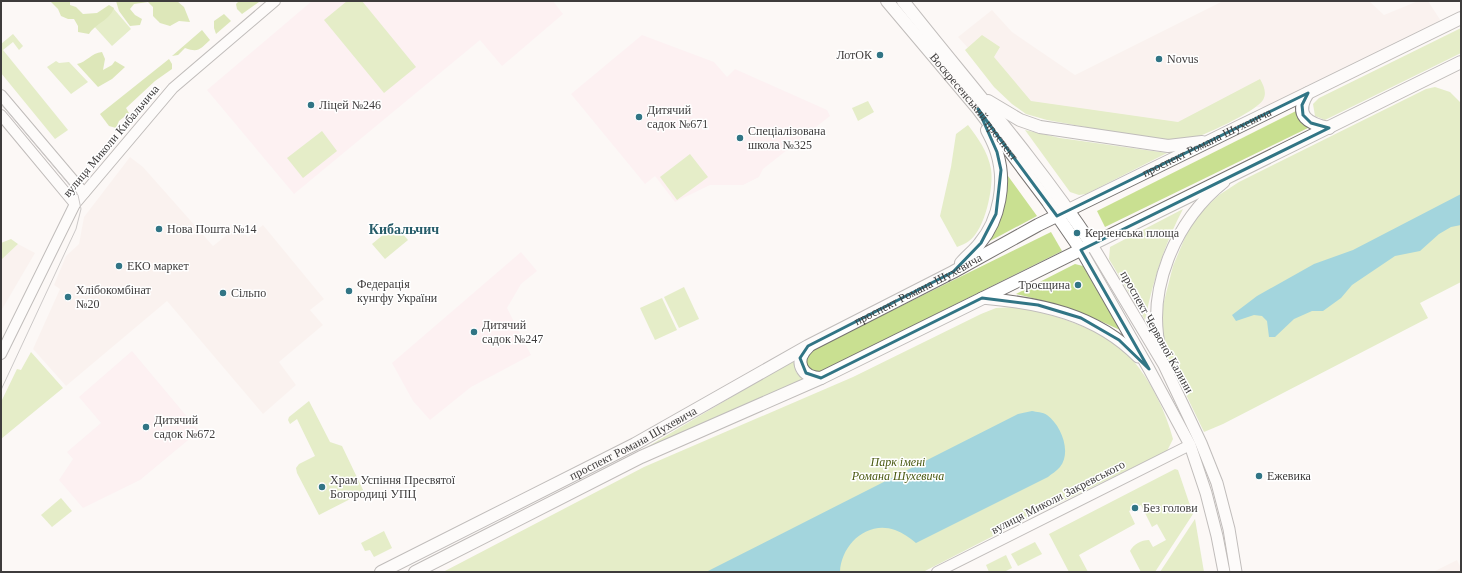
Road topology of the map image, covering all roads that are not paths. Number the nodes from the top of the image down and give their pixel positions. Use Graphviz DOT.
graph roads {
  1 [pos="275,1"];
  2 [pos="887,1"];
  3 [pos="903,1"];
  4 [pos="1461,11"];
  5 [pos="1461,18"];
  6 [pos="1444,27"];
  7 [pos="1461,62"];
  8 [pos="1308,93"];
  9 [pos="1,95"];
  10 [pos="980,96"];
  11 [pos="978,109"];
  12 [pos="1,115"];
  13 [pos="1329,128"];
  14 [pos="1215,140"];
  15 [pos="1234,174"];
  16 [pos="84,193"];
  17 [pos="75,204"];
  18 [pos="1069,210"];
  19 [pos="1057,216"];
  20 [pos="1087,248"];
  21 [pos="953,272"];
  22 [pos="982,298"];
  23 [pos="808,346"];
  24 [pos="1,354"];
  25 [pos="1164,365"];
  26 [pos="1149,369"];
  27 [pos="822,378"];
  28 [pos="1190,445"];
  29 [pos="381,572"];
  30 [pos="415,572"];
  31 [pos="937,572"];
  32 [pos="1224,572"];
  33 [pos="1236,572"];
  1 -- 16 [label="street, вулиця Миколи Кибальчича"];
  2 -- 11 [label="main road, Воскресенський проспект"];
  3 -- 10 [label="main road, Воскресенський проспект"];
  4 -- 6 [label="street"];
  5 -- 6 [label="main road, проспект Романа Шухевича"];
  6 -- 8 [label="main road, проспект Романа Шухевича"];
  7 -- 13 [label="main road, проспект Романа Шухевича"];
  8 -- 13 [label="main road"];
  8 -- 14 [label="main road, проспект Романа Шухевича"];
  9 -- 16 [label="street"];
  10 -- 14 [label="main road"];
  10 -- 18 [label="main road, Воскресенський проспект"];
  11 -- 19 [label="main road, Воскресенський проспект"];
  11 -- 21 [label="main road"];
  12 -- 17 [label="street"];
  13 -- 15 [label="main road, проспект Романа Шухевича"];
  14 -- 18 [label="main road, проспект Романа Шухевича"];
  15 -- 20 [label="main road, проспект Романа Шухевича"];
  15 -- 25 [label="main road"];
  16 -- 17 [label="street, вулиця Миколи Кибальчича"];
  17 -- 24 [label="street, вулиця Миколи Кибальчича"];
  18 -- 19 [label="main road, проспект Романа Шухевича"];
  18 -- 20 [label="main road"];
  19 -- 20 [label="main road"];
  19 -- 21 [label="main road, проспект Романа Шухевича"];
  20 -- 22 [label="main road, проспект Романа Шухевича"];
  20 -- 25 [label="main road, проспект Червоної Калини"];
  20 -- 26 [label="main road, проспект Червоної Калини"];
  21 -- 23 [label="main road, проспект Романа Шухевича"];
  22 -- 26 [label="main road"];
  22 -- 27 [label="main road, проспект Романа Шухевича"];
  23 -- 27 [label="main road"];
  23 -- 29 [label="main road, проспект Романа Шухевича"];
  25 -- 33 [label="main road, проспект Червоної Калини"];
  26 -- 28 [label="main road, проспект Червоної Калини"];
  27 -- 30 [label="main road, проспект Романа Шухевича"];
  28 -- 31 [label="street, вулиця Миколи Закревського"];
  28 -- 32 [label="main road, проспект Червоної Калини"];
}
